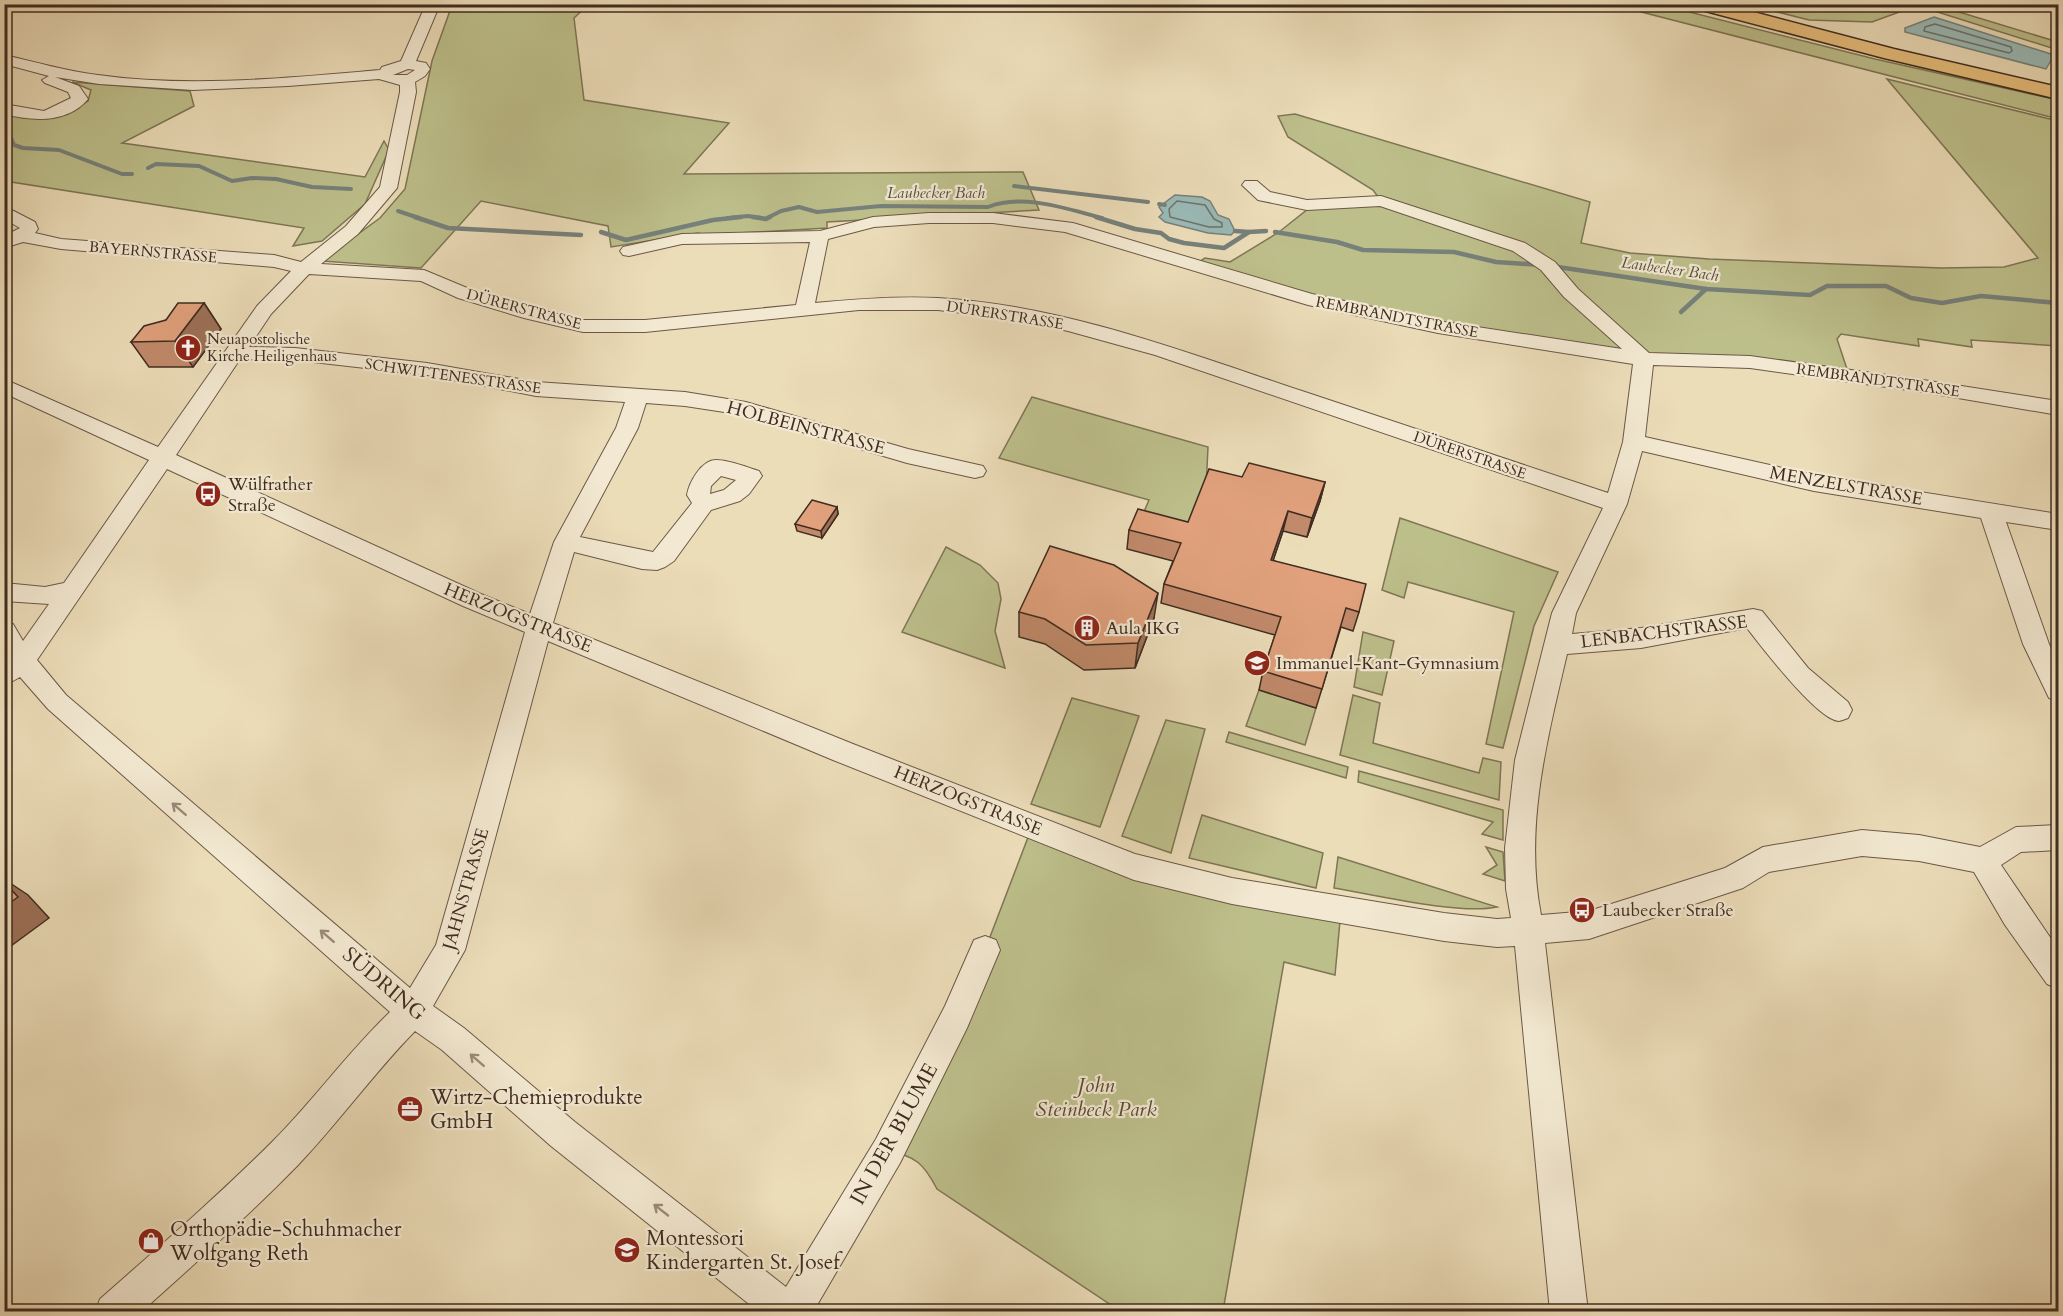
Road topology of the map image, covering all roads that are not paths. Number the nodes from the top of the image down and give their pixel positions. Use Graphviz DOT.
graph roads {
  1 [pos="433,4"];
  2 [pos="1700,4"];
  3 [pos="1732,4"];
  4 [pos="4,59"];
  5 [pos="407,71"];
  6 [pos="52,72"];
  7 [pos="2058,83"];
  8 [pos="2058,93"];
  9 [pos="4,109"];
  10 [pos="1251,185"];
  11 [pos="4,212"];
  12 [pos="819,236"];
  13 [pos="13,240"];
  14 [pos="628,251"];
  15 [pos="304,268"];
  16 [pos="804,310"];
  17 [pos="234,353"];
  18 [pos="1644,359"];
  19 [pos="4,385"];
  20 [pos="637,398"];
  21 [pos="2058,408"];
  22 [pos="1634,442"];
  23 [pos="162,457"];
  24 [pos="975,471"];
  25 [pos="704,503"];
  26 [pos="1616,504"];
  27 [pos="1990,510"];
  28 [pos="2058,522"];
  29 [pos="566,542"];
  30 [pos="71,590"];
  31 [pos="4,592"];
  32 [pos="538,626"];
  33 [pos="4,631"];
  34 [pos="1558,645"];
  35 [pos="13,668"];
  36 [pos="2058,691"];
  37 [pos="1839,710"];
  38 [pos="2058,838"];
  39 [pos="1983,861"];
  40 [pos="1529,932"];
  41 [pos="985,950"];
  42 [pos="2058,974"];
  43 [pos="414,1011"];
  44 [pos="114,1311"];
  45 [pos="790,1311"];
  46 [pos="1569,1311"];
  1 -- 5 [label="street"];
  2 -- 8 [label="highway"];
  3 -- 7 [label="highway"];
  4 -- 6 [label="street"];
  5 -- 6 [label="street"];
  5 -- 15 [label="street"];
  6 -- 9 [label="street"];
  10 -- 18 [label="street"];
  11 -- 13 [label="street"];
  12 -- 14 [label="street, REMBRANDTSTRASSE"];
  12 -- 16 [label="street"];
  12 -- 18 [label="street, REMBRANDTSTRASSE"];
  13 -- 15 [label="street, BAYERNSTRASSE"];
  15 -- 16 [label="street, DÜRERSTRASSE"];
  15 -- 17 [label="street"];
  16 -- 26 [label="street, DÜRERSTRASSE"];
  17 -- 20 [label="street, SCHWITTENESSTRASSE"];
  17 -- 23 [label="street"];
  18 -- 21 [label="street, REMBRANDTSTRASSE"];
  18 -- 22 [label="street"];
  19 -- 23 [label="street, HERZOGSTRASSE"];
  20 -- 24 [label="street, HOLBEINSTRASSE"];
  20 -- 29 [label="street, JAHNSTRASSE"];
  22 -- 26 [label="street"];
  22 -- 27 [label="street, MENZELSTRASSE"];
  23 -- 30 [label="street"];
  23 -- 32 [label="street, HERZOGSTRASSE"];
  25 -- 29 [label="street"];
  26 -- 34 [label="street"];
  27 -- 28 [label="street, MENZELSTRASSE"];
  27 -- 36 [label="street"];
  29 -- 32 [label="street, JAHNSTRASSE"];
  30 -- 31 [label="street"];
  30 -- 35 [label="street"];
  32 -- 40 [label="street, HERZOGSTRASSE"];
  32 -- 43 [label="street, JAHNSTRASSE"];
  33 -- 35 [label="street, SÜDRING"];
  34 -- 37 [label="street, LENBACHSTRASSE"];
  34 -- 40 [label="street"];
  43 -- 35 [label="street, SÜDRING, one-way"];
  38 -- 39 [label="street"];
  39 -- 40 [label="street, HERZOGSTRASSE"];
  39 -- 42 [label="street"];
  40 -- 46 [label="street"];
  41 -- 45 [label="street, IN DER BLUME"];
  43 -- 44 [label="street, JAHNSTRASSE"];
  45 -- 43 [label="street, SÜDRING, one-way"];
}
